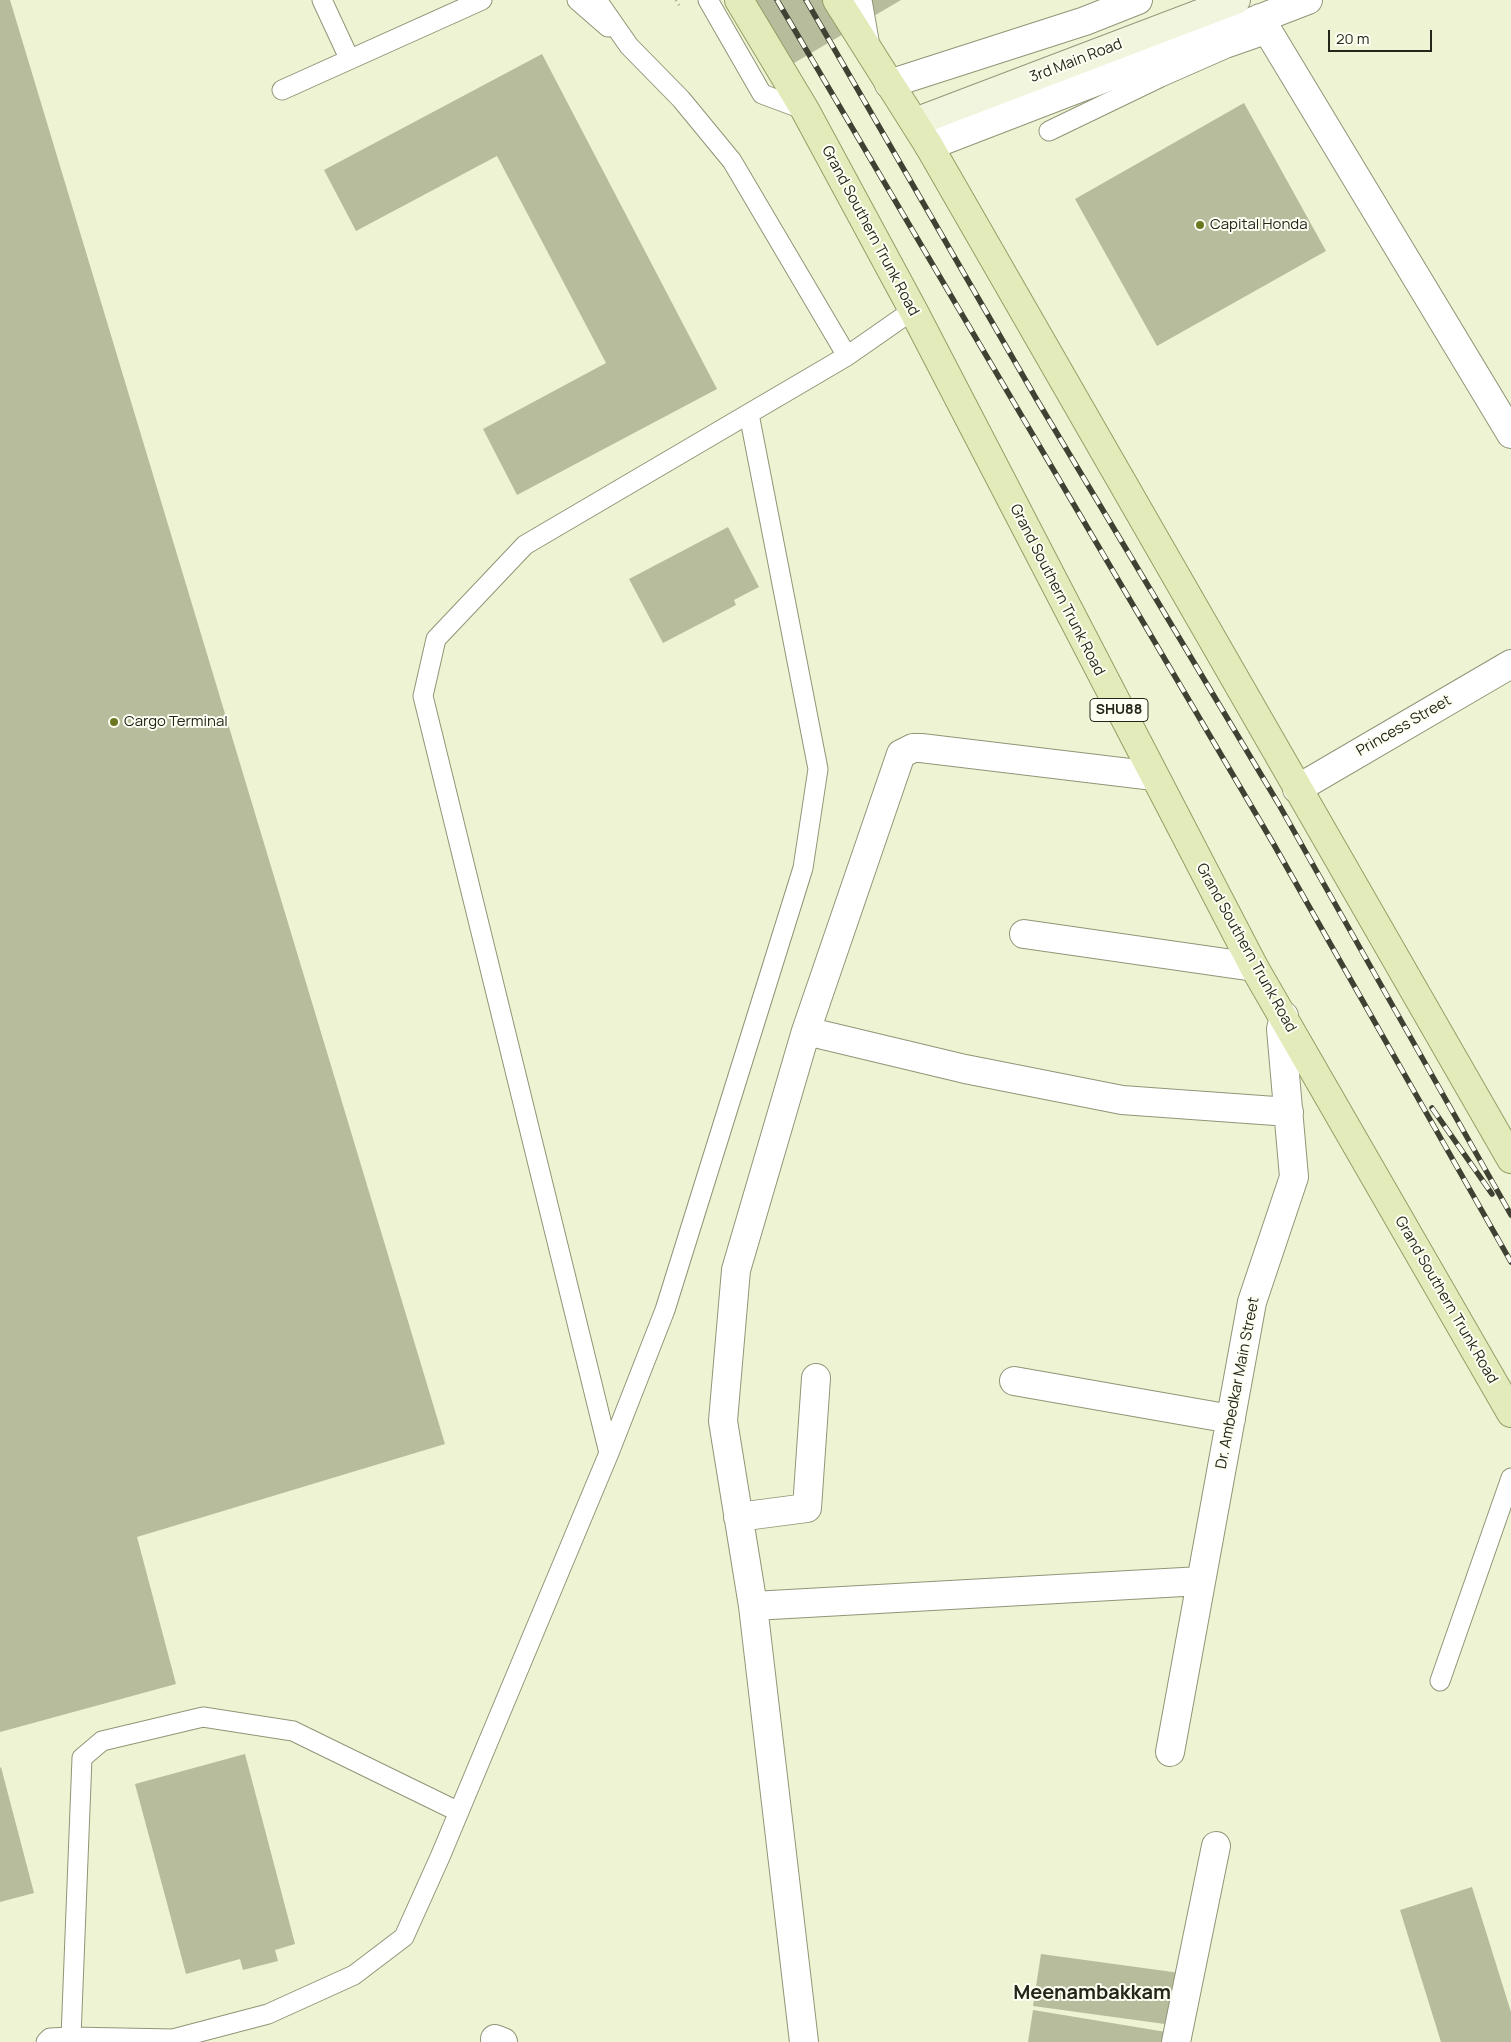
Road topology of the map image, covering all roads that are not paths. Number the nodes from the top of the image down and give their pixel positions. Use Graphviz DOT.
graph roads {
  1 [pos="322,0"];
  2 [pos="482,0"];
  3 [pos="577,0"];
  4 [pos="598,0"];
  5 [pos="708,0"];
  6 [pos="739,0"];
  7 [pos="837,0"];
  8 [pos="862,0"];
  9 [pos="1138,0"];
  10 [pos="1236,0"];
  11 [pos="1308,0"];
  12 [pos="1265,26"];
  13 [pos="629,46"];
  14 [pos="349,58"];
  15 [pos="873,60"];
  16 [pos="889,84"];
  17 [pos="282,90"];
  18 [pos="805,110"];
  19 [pos="915,122"];
  20 [pos="1049,131"];
  21 [pos="929,146"];
  22 [pos="913,310"];
  23 [pos="847,356"];
  24 [pos="749,414"];
  25 [pos="1511,434"];
  26 [pos="1511,664"];
  27 [pos="1154,776"];
  28 [pos="1297,789"];
  29 [pos="1024,934"];
  30 [pos="1254,967"];
  31 [pos="1284,1016"];
  32 [pos="806,1030"];
  33 [pos="1289,1112"];
  34 [pos="1511,1159"];
  35 [pos="816,1378"];
  36 [pos="1014,1381"];
  37 [pos="1511,1413"];
  38 [pos="1231,1419"];
  39 [pos="609,1453"];
  40 [pos="1511,1478"];
  41 [pos="738,1517"];
  42 [pos="1201,1581"];
  43 [pos="753,1606"];
  44 [pos="1440,1681"];
  45 [pos="1170,1752"];
  46 [pos="459,1812"];
  47 [pos="1216,1846"];
  48 [pos="71,2037"];
  49 [pos="46,2042"];
  50 [pos="804,2042"];
  51 [pos="1176,2042"];
  1 -- 14 [label="lane"];
  2 -- 14 [label="lane"];
  3 -- 13 [label="lane"];
  4 -- 13 [label="lane"];
  5 -- 18 [label="lane"];
  6 -- 18 [label="main road, Grand Southern Trunk Road / SHU88"];
  7 -- 15 [label="main road"];
  8 -- 15 [label="lane"];
  9 -- 16 [label="street"];
  10 -- 19 [label="street, 3rd Main Road"];
  11 -- 12 [label="street"];
  12 -- 20 [label="lane"];
  12 -- 21 [label="street"];
  12 -- 25 [label="street"];
  13 -- 23 [label="lane"];
  14 -- 17 [label="lane"];
  15 -- 16 [label="main road"];
  16 -- 19 [label="main road"];
  18 -- 22 [label="main road, Grand Southern Trunk Road / SHU88"];
  19 -- 21 [label="main road"];
  21 -- 28 [label="main road"];
  22 -- 23 [label="lane"];
  22 -- 27 [label="main road, Grand Southern Trunk Road / SHU88"];
  23 -- 24 [label="lane"];
  24 -- 39 [label="lane"];
  24 -- 39 [label="lane"];
  26 -- 28 [label="street, Princess Street"];
  27 -- 30 [label="main road, Grand Southern Trunk Road / SHU88"];
  27 -- 32 [label="street"];
  28 -- 34 [label="main road"];
  29 -- 30 [label="street"];
  30 -- 31 [label="main road, Grand Southern Trunk Road / SHU88"];
  31 -- 33 [label="street, Dr. Ambedkar Main Street"];
  31 -- 37 [label="main road, Grand Southern Trunk Road / SHU88"];
  32 -- 33 [label="street"];
  32 -- 41 [label="street"];
  33 -- 38 [label="street, Dr. Ambedkar Main Street"];
  35 -- 41 [label="street"];
  36 -- 38 [label="street"];
  38 -- 42 [label="street, Dr. Ambedkar Main Street"];
  39 -- 46 [label="lane"];
  40 -- 44 [label="lane"];
  41 -- 43 [label="street"];
  42 -- 43 [label="street"];
  42 -- 45 [label="street, Dr. Ambedkar Main Street"];
  43 -- 50 [label="street"];
  46 -- 48 [label="lane"];
  46 -- 48 [label="lane"];
  47 -- 51 [label="street"];
  48 -- 49 [label="lane"];
}
